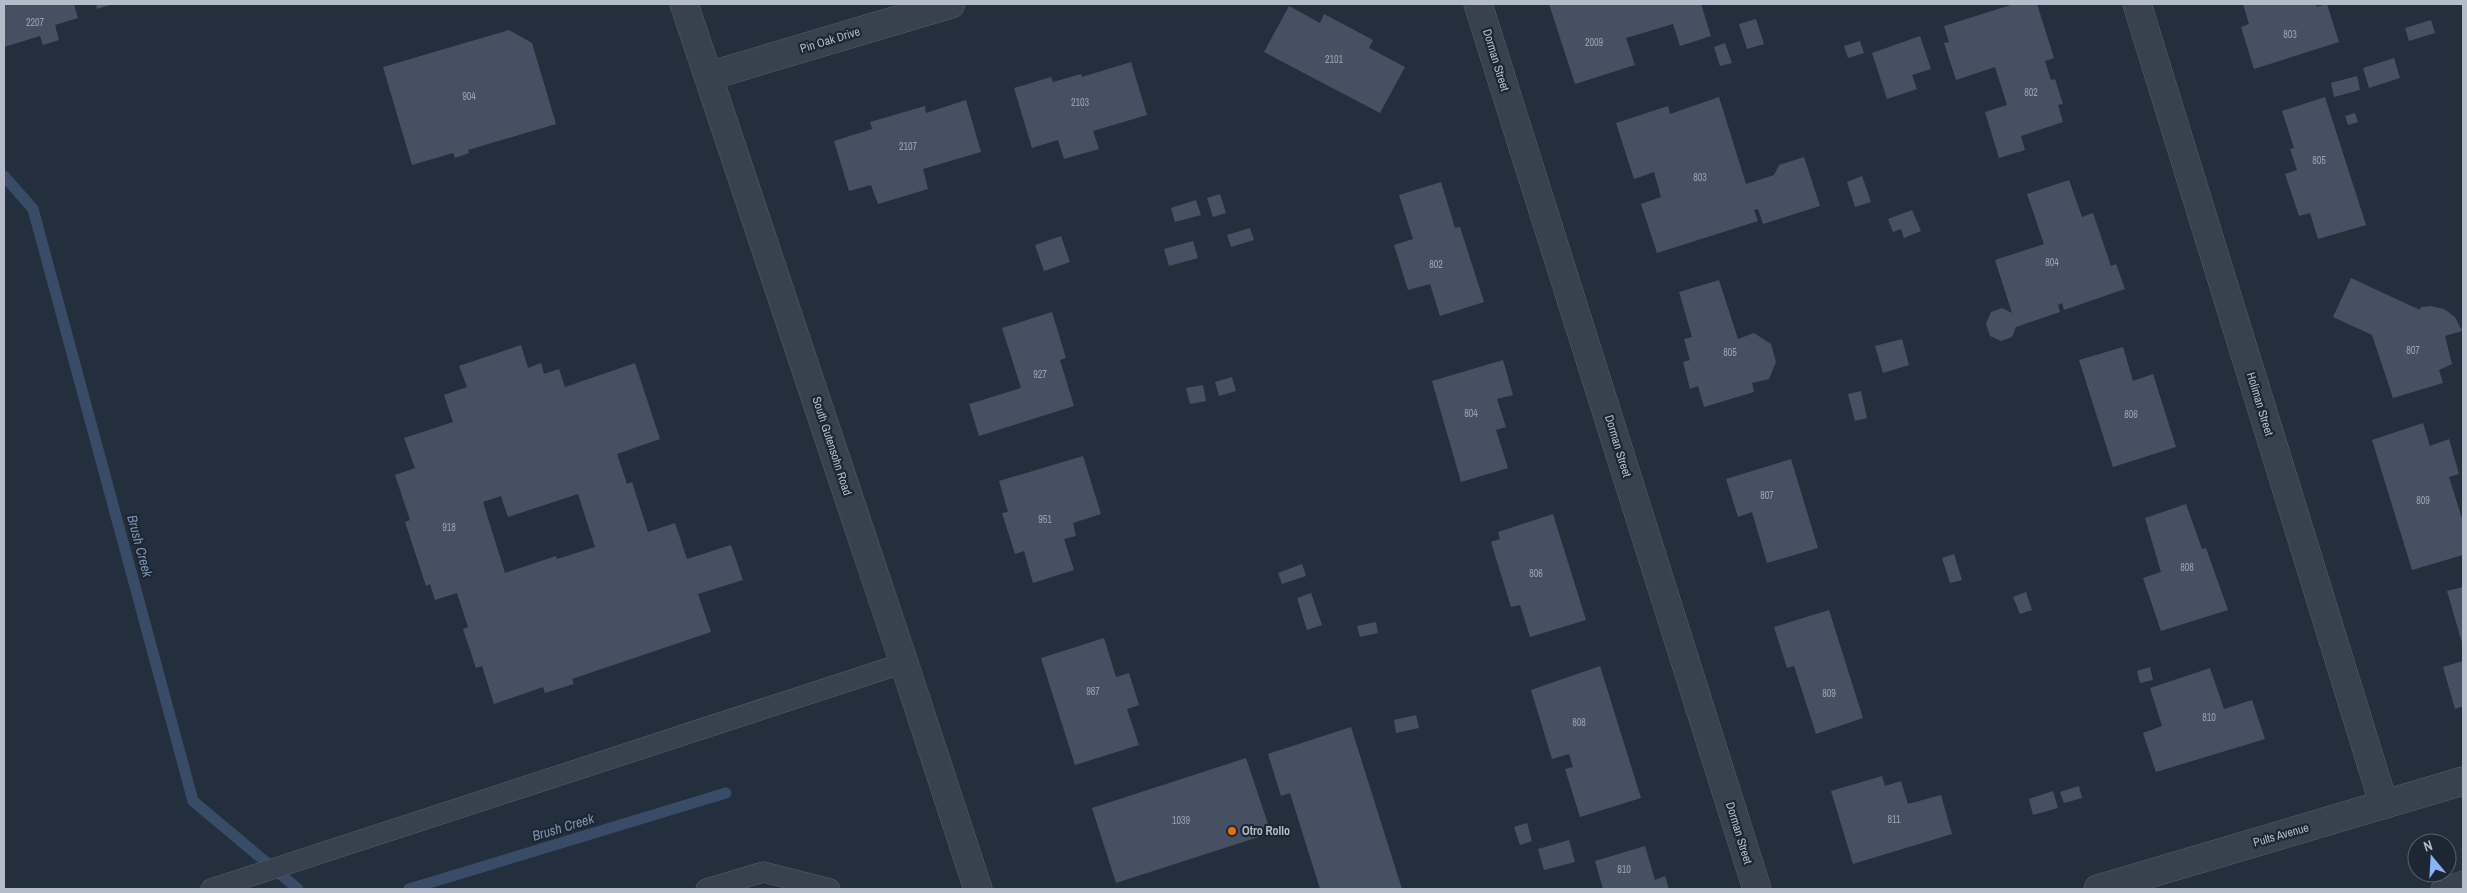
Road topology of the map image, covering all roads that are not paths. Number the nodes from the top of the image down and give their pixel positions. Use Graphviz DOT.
graph roads {
  1 [pos="684,4"];
  2 [pos="951,4"];
  3 [pos="1478,4"];
  4 [pos="2137,4"];
  5 [pos="709,76"];
  6 [pos="904,663"];
  7 [pos="2463,783"];
  8 [pos="2384,805"];
  9 [pos="2463,881"];
  10 [pos="217,887"];
  11 [pos="706,889"];
  12 [pos="830,889"];
  13 [pos="978,889"];
  14 [pos="1757,889"];
  15 [pos="2098,889"];
  16 [pos="2441,889"];
  1 -- 5 [label="street, South Gutensohn Road"];
  2 -- 5 [label="street, Pin Oak Drive"];
  3 -- 14 [label="street, Dorman Street"];
  4 -- 8 [label="street, Holiman Street"];
  5 -- 6 [label="street, South Gutensohn Road"];
  6 -- 10 [label="lane"];
  6 -- 13 [label="street, South Gutensohn Road"];
  7 -- 8 [label="street, Pults Avenue"];
  8 -- 15 [label="street, Pults Avenue"];
  9 -- 16 [label="lane"];
  11 -- 12 [label="lane"];
}
